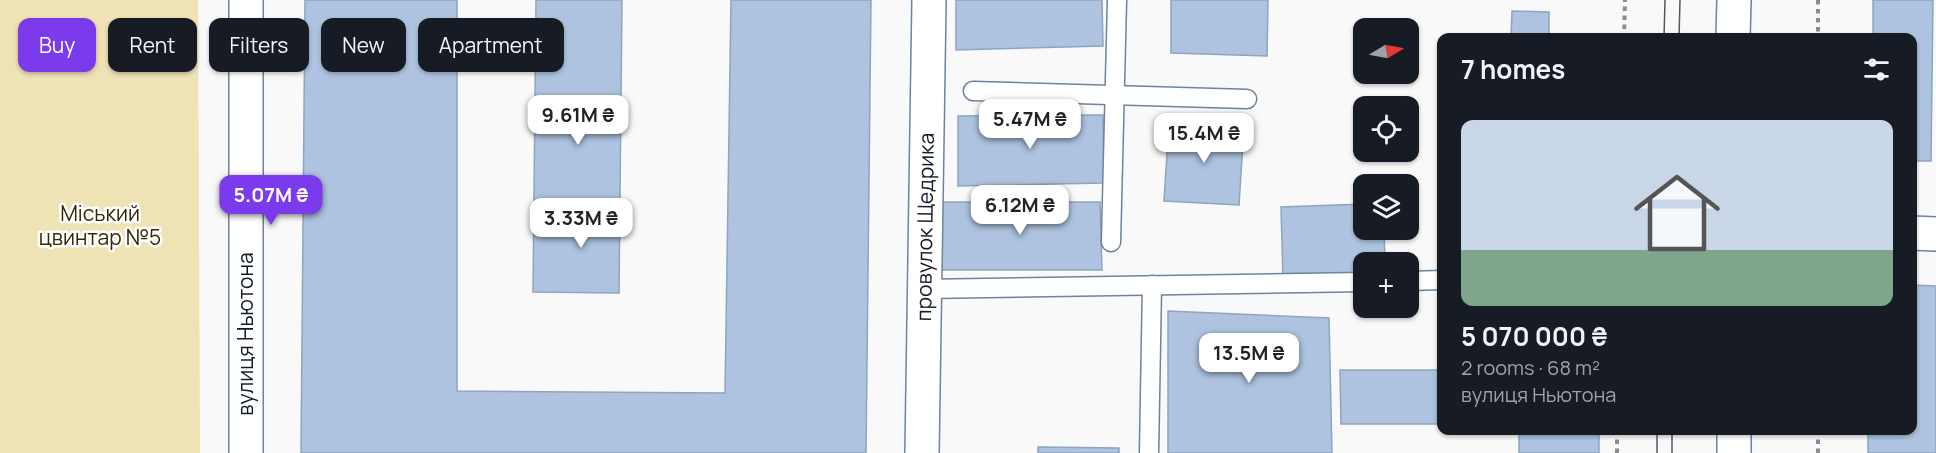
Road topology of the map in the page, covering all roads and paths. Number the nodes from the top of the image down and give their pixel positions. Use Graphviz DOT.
graph roads {
  1 [pos="246,0"];
  2 [pos="930,0"];
  3 [pos="1117,0"];
  4 [pos="1625,0"];
  5 [pos="1734,0"];
  6 [pos="1818,0"];
  7 [pos="1624,33"];
  8 [pos="1733,33"];
  9 [pos="1818,33"];
  10 [pos="973,91"];
  11 [pos="1114,96"];
  12 [pos="1247,99"];
  13 [pos="1917,233"];
  14 [pos="1936,234"];
  15 [pos="1111,242"];
  16 [pos="1437,280"];
  17 [pos="1419,281"];
  18 [pos="1353,282"];
  19 [pos="1152,285"];
  20 [pos="924,289"];
  21 [pos="1617,435"];
  22 [pos="1734,435"];
  23 [pos="1818,435"];
  24 [pos="246,453"];
  25 [pos="922,453"];
  26 [pos="1149,453"];
  27 [pos="1617,453"];
  28 [pos="1734,453"];
  29 [pos="1818,453"];
  1 -- 24 [label="street, вулиця Ньютона"];
  2 -- 20 [label="street, провулок Щедрика"];
  3 -- 11 [label="lane"];
  4 -- 7 [label="path"];
  5 -- 8 [label="street"];
  6 -- 9 [label="path"];
  10 -- 11 [label="lane"];
  11 -- 12 [label="lane"];
  11 -- 15 [label="lane"];
  13 -- 14 [label="street"];
  16 -- 17 [label="lane"];
  18 -- 19 [label="lane"];
  19 -- 20 [label="lane"];
  19 -- 26 [label="lane"];
  20 -- 25 [label="street, провулок Щедрика"];
  21 -- 27 [label="path"];
  22 -- 28 [label="street"];
  23 -- 29 [label="path"];
}
